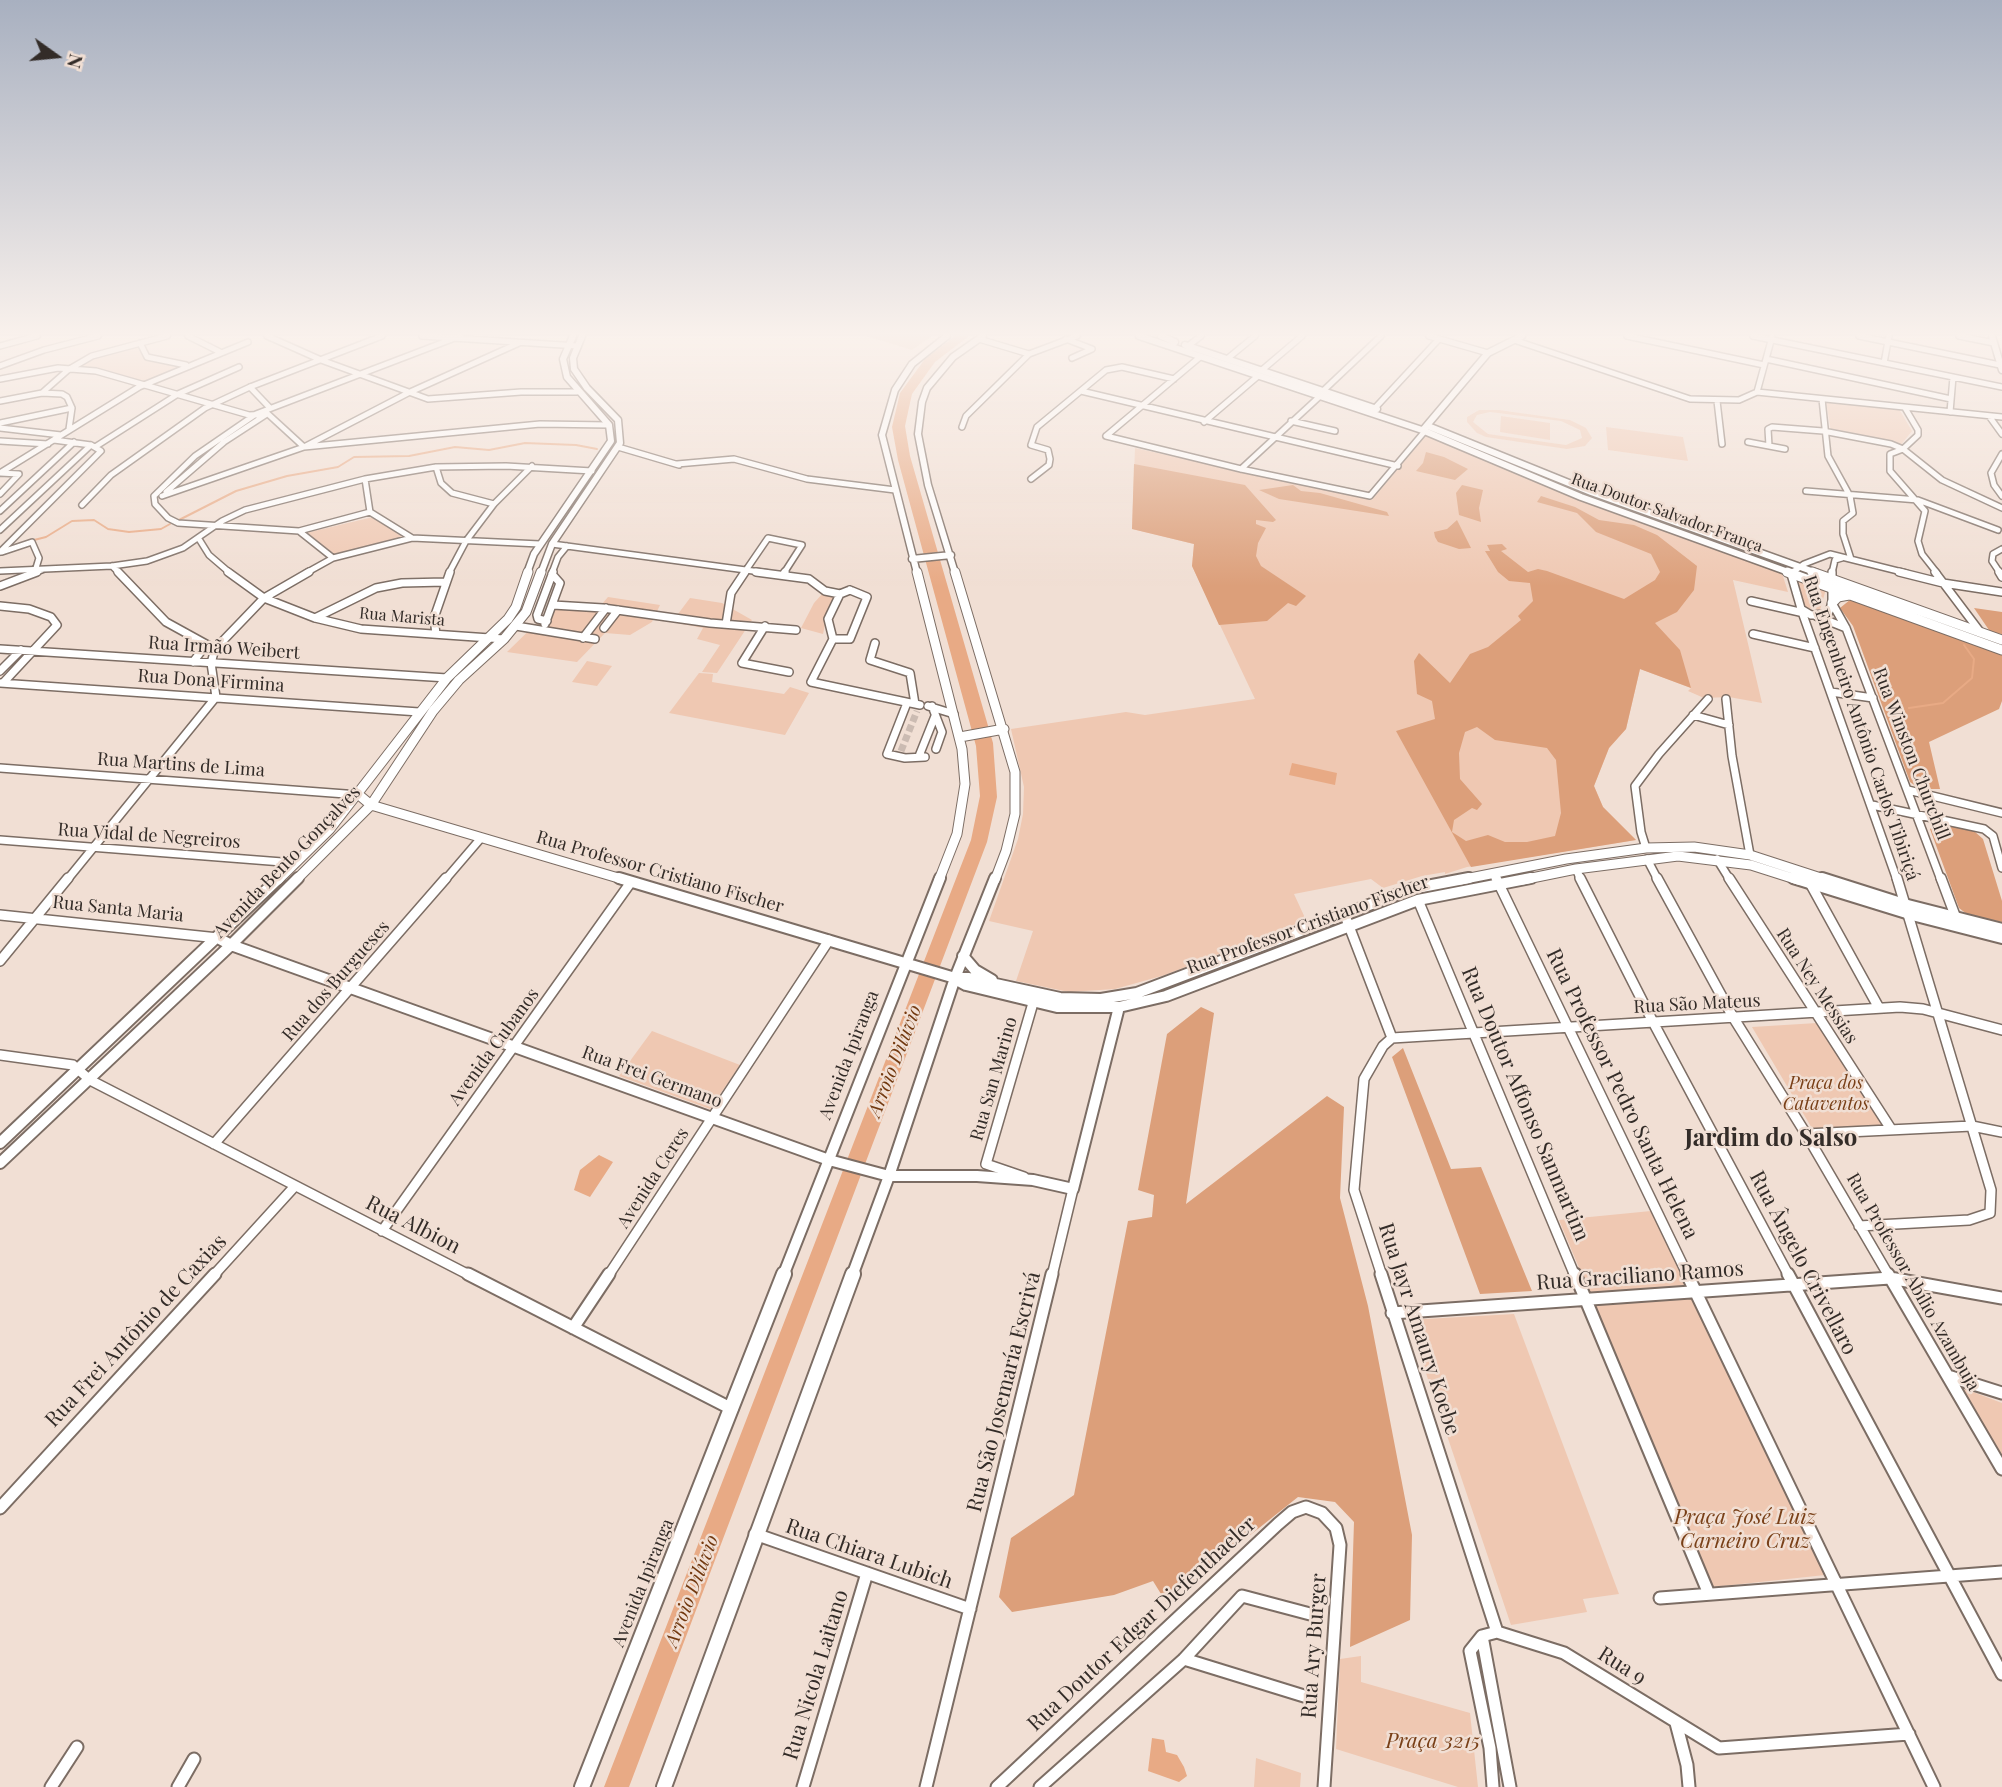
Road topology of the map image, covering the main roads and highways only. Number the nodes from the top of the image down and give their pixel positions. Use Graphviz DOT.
graph roads {
  1 [pos="603,419"];
  2 [pos="618,419"];
  3 [pos="886,419"];
  4 [pos="920,419"];
  5 [pos="1397,419"];
  6 [pos="1402,419"];
  7 [pos="1433,419"];
  8 [pos="1425,429"];
  9 [pos="946,555"];
  10 [pos="916,559"];
  11 [pos="1850,595"];
  12 [pos="1832,603"];
  13 [pos="2002,640"];
  14 [pos="2002,650"];
  15 [pos="999,730"];
  16 [pos="963,736"];
  17 [pos="359,795"];
  18 [pos="371,804"];
  19 [pos="1830,884"];
  20 [pos="1906,909"];
  21 [pos="2002,929"];
  22 [pos="1296,933"];
  23 [pos="218,938"];
  24 [pos="2002,938"];
  25 [pos="1303,944"];
  26 [pos="231,945"];
  27 [pos="963,956"];
  28 [pos="911,967"];
  29 [pos="951,977"];
  30 [pos="1003,986"];
  31 [pos="1119,1002"];
  32 [pos="0,1143"];
  33 [pos="833,1161"];
  34 [pos="0,1163"];
  35 [pos="888,1176"];
  36 [pos="1073,1189"];
  37 [pos="582,1787"];
  38 [pos="664,1787"];
  1 -- 17 [label="main road, Avenida Bento Gonçalves"];
  2 -- 18 [label="main road, Avenida Bento Gonçalves"];
  3 -- 10 [label="main road, Avenida Ipiranga"];
  4 -- 9 [label="main road"];
  5 -- 8 [label="main road, Rua Doutor Salvador França"];
  6 -- 8 [label="main road, Rua Doutor Salvador França"];
  7 -- 8 [label="main road"];
  8 -- 11 [label="main road, Rua Doutor Salvador França"];
  8 -- 13 [label="main road, Rua Doutor Salvador França"];
  9 -- 10 [label="main road"];
  9 -- 15 [label="main road"];
  10 -- 16 [label="main road, Avenida Ipiranga"];
  11 -- 12 [label="main road"];
  11 -- 14 [label="main road, Rua Doutor Salvador França"];
  15 -- 16 [label="main road"];
  15 -- 27 [label="main road"];
  16 -- 28 [label="main road, Avenida Ipiranga"];
  17 -- 18 [label="main road, Rua Professor Cristiano Fischer"];
  17 -- 23 [label="main road, Avenida Bento Gonçalves"];
  18 -- 26 [label="main road, Avenida Bento Gonçalves"];
  18 -- 28 [label="main road, Rua Professor Cristiano Fischer"];
  19 -- 20 [label="main road, Rua Professor Cristiano Fischer"];
  19 -- 22 [label="main road, Rua Professor Cristiano Fischer"];
  19 -- 25 [label="main road, Rua Professor Cristiano Fischer"];
  20 -- 21 [label="main road, Rua Professor Cristiano Fischer"];
  20 -- 24 [label="main road, Rua Professor Cristiano Fischer"];
  22 -- 25 [label="main road"];
  22 -- 31 [label="main road, Rua Professor Cristiano Fischer"];
  23 -- 26 [label="main road, Rua Santa Maria"];
  23 -- 32 [label="main road, Avenida Bento Gonçalves"];
  25 -- 31 [label="main road, Rua Professor Cristiano Fischer"];
  26 -- 33 [label="main road, Rua Frei Germano"];
  26 -- 34 [label="main road, Avenida Bento Gonçalves"];
  27 -- 29 [label="main road"];
  27 -- 30 [label="main road"];
  28 -- 29 [label="main road, Rua Professor Cristiano Fischer"];
  28 -- 33 [label="main road, Avenida Ipiranga"];
  29 -- 30 [label="main road, Rua Professor Cristiano Fischer"];
  29 -- 31 [label="main road, Rua Professor Cristiano Fischer"];
  29 -- 35 [label="main road"];
  30 -- 31 [label="main road, Rua Professor Cristiano Fischer"];
  31 -- 36 [label="main road, Rua São Josemaría Escrivá"];
  33 -- 35 [label="main road, Rua Frei Germano"];
  33 -- 37 [label="main road, Avenida Ipiranga"];
  35 -- 36 [label="main road, Rua Frei Germano"];
  35 -- 38 [label="main road"];
}
